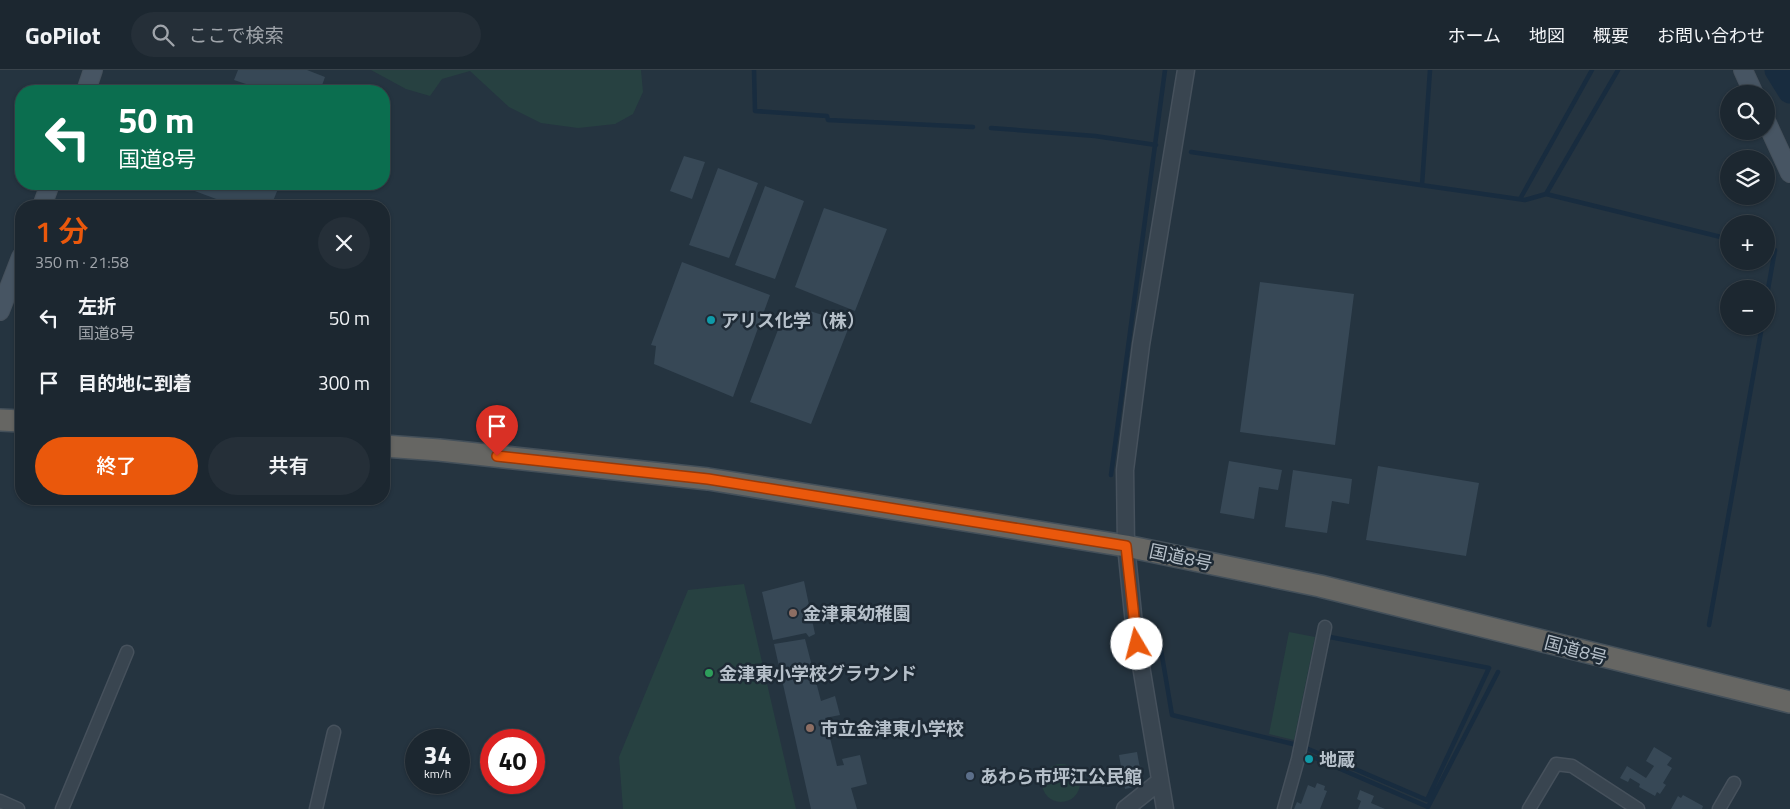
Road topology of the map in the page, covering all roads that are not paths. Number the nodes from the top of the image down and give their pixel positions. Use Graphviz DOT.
graph roads {
  1 [pos="93,70"];
  2 [pos="1186,70"];
  3 [pos="1743,70"];
  4 [pos="88,85"];
  5 [pos="1750,85"];
  6 [pos="1775,140"];
  7 [pos="1790,173"];
  8 [pos="15,273"];
  9 [pos="0,311"];
  10 [pos="0,420"];
  11 [pos="15,421"];
  12 [pos="390,447"];
  13 [pos="1126,546"];
  14 [pos="1325,626"];
  15 [pos="127,652"];
  16 [pos="1790,702"];
  17 [pos="334,732"];
  18 [pos="1159,782"];
  19 [pos="1734,783"];
  20 [pos="0,801"];
  21 [pos="18,809"];
  22 [pos="62,809"];
  23 [pos="316,809"];
  24 [pos="1125,809"];
  25 [pos="1165,809"];
  26 [pos="1284,809"];
  27 [pos="1528,809"];
  28 [pos="1638,809"];
  29 [pos="1720,809"];
  1 -- 4 [label="main road"];
  2 -- 13 [label="street"];
  3 -- 5 [label="main road"];
  6 -- 7 [label="main road"];
  8 -- 9 [label="main road"];
  10 -- 11 [label="highway"];
  12 -- 13 [label="highway, 国道8号"];
  13 -- 16 [label="highway, 国道8号"];
  13 -- 18 [label="street"];
  14 -- 26 [label="street"];
  15 -- 22 [label="street"];
  17 -- 23 [label="street"];
  18 -- 24 [label="street"];
  18 -- 25 [label="street"];
  19 -- 29 [label="street"];
  20 -- 21 [label="street"];
  27 -- 28 [label="street"];
}
